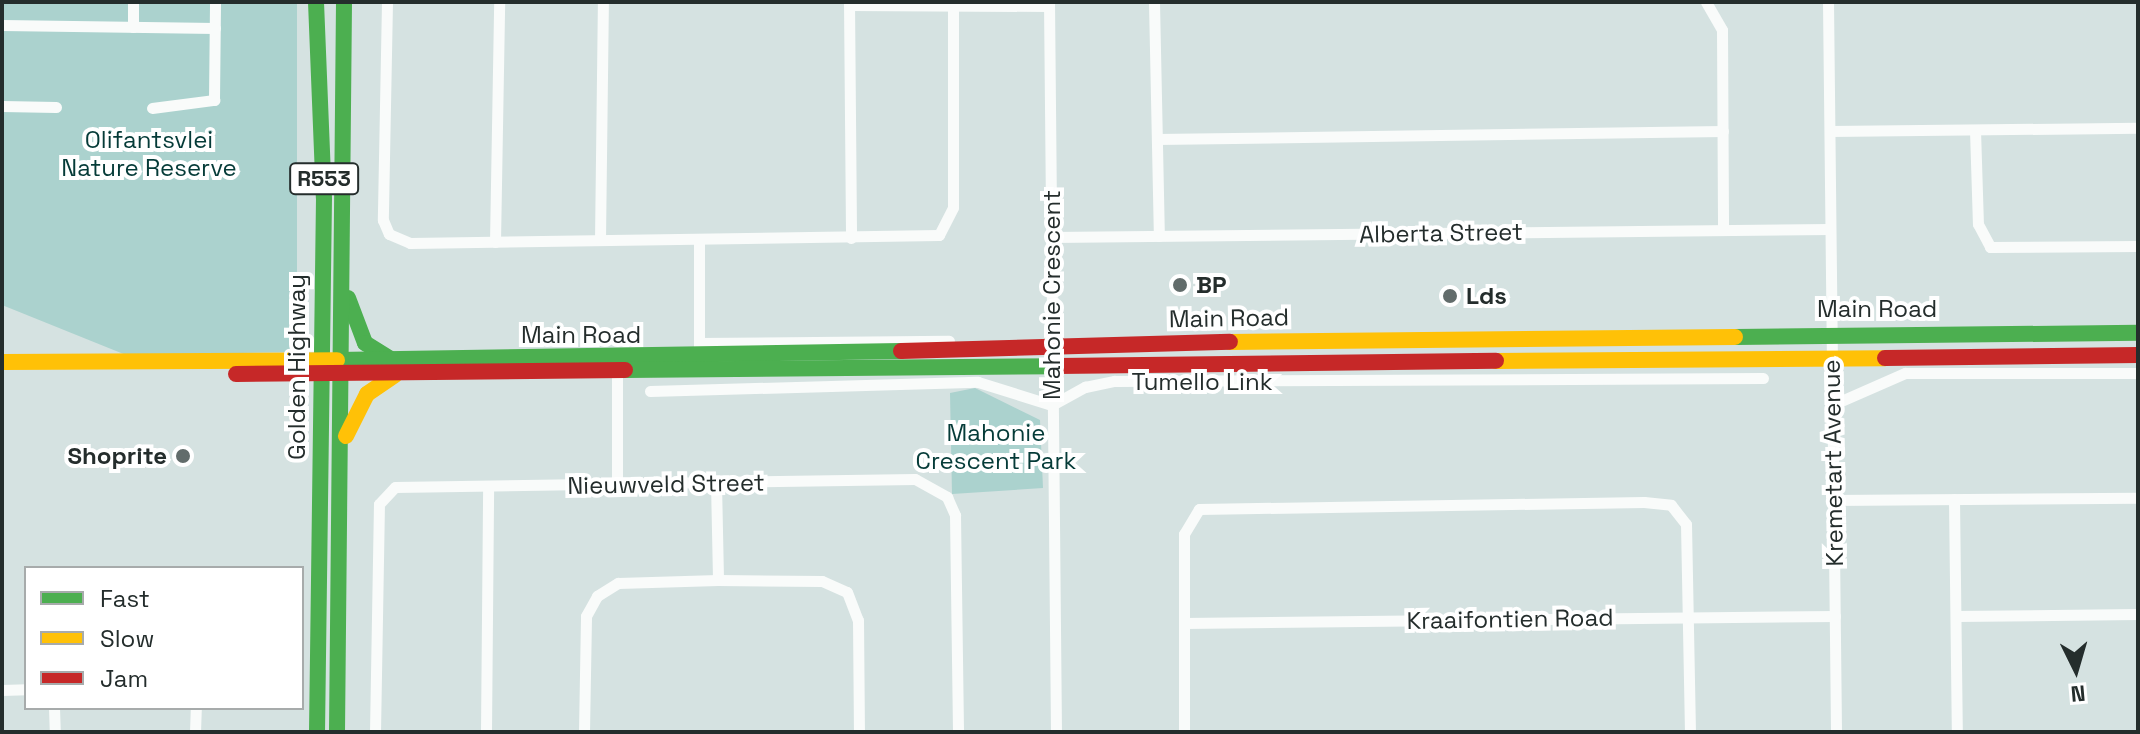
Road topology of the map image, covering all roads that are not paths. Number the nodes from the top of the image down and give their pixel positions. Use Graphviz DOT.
graph roads {
  1 [pos="133,2"];
  2 [pos="215,2"];
  3 [pos="316,2"];
  4 [pos="344,2"];
  5 [pos="387,2"];
  6 [pos="499,2"];
  7 [pos="603,2"];
  8 [pos="1154,2"];
  9 [pos="1706,2"];
  10 [pos="1828,2"];
  11 [pos="849,4"];
  12 [pos="953,4"];
  13 [pos="1049,4"];
  14 [pos="2,25"];
  15 [pos="133,27"];
  16 [pos="215,28"];
  17 [pos="2,106"];
  18 [pos="56,107"];
  19 [pos="152,108"];
  20 [pos="2138,128"];
  21 [pos="1975,130"];
  22 [pos="1723,131"];
  23 [pos="1830,131"];
  24 [pos="1157,139"];
  25 [pos="1830,229"];
  26 [pos="1723,230"];
  27 [pos="1159,236"];
  28 [pos="1052,237"];
  29 [pos="851,238"];
  30 [pos="600,240"];
  31 [pos="699,241"];
  32 [pos="495,242"];
  33 [pos="2138,246"];
  34 [pos="343,284"];
  35 [pos="1831,333"];
  36 [pos="2138,333"];
  37 [pos="949,341"];
  38 [pos="1053,346"];
  39 [pos="1832,355"];
  40 [pos="2138,355"];
  41 [pos="699,357"];
  42 [pos="2,362"];
  43 [pos="1053,365"];
  44 [pos="617,366"];
  45 [pos="395,368"];
  46 [pos="321,370"];
  47 [pos="341,370"];
  48 [pos="2138,373"];
  49 [pos="1763,378"];
  50 [pos="650,391"];
  51 [pos="1052,405"];
  52 [pos="1832,405"];
  53 [pos="342,450"];
  54 [pos="716,483"];
  55 [pos="617,484"];
  56 [pos="488,486"];
  57 [pos="2138,498"];
  58 [pos="1954,499"];
  59 [pos="1832,500"];
  60 [pos="718,580"];
  61 [pos="2138,614"];
  62 [pos="1835,616"];
  63 [pos="1956,616"];
  64 [pos="1690,617"];
  65 [pos="1184,623"];
  66 [pos="24,689"];
  67 [pos="2,690"];
  68 [pos="54,710"];
  69 [pos="196,710"];
  70 [pos="55,732"];
  71 [pos="195,732"];
  72 [pos="317,732"];
  73 [pos="337,732"];
  74 [pos="375,732"];
  75 [pos="486,732"];
  76 [pos="584,732"];
  77 [pos="859,732"];
  78 [pos="958,732"];
  79 [pos="1056,732"];
  80 [pos="1184,732"];
  81 [pos="1690,732"];
  82 [pos="1836,732"];
  83 [pos="1957,732"];
  1 -- 15 [label="street"];
  2 -- 16 [label="street"];
  3 -- 46 [label="main road, Golden Highway / R553"];
  4 -- 34 [label="main road, Golden Highway / R553"];
  5 -- 32 [label="street"];
  6 -- 32 [label="street"];
  7 -- 30 [label="street"];
  8 -- 24 [label="street"];
  9 -- 22 [label="street"];
  10 -- 23 [label="street, Kremetart Avenue"];
  11 -- 12 [label="street"];
  11 -- 29 [label="street"];
  12 -- 13 [label="street"];
  12 -- 29 [label="street"];
  13 -- 28 [label="street, Mahonie Crescent"];
  14 -- 15 [label="street"];
  15 -- 16 [label="street"];
  16 -- 19 [label="street"];
  17 -- 18 [label="street"];
  20 -- 21 [label="street"];
  21 -- 23 [label="street"];
  21 -- 33 [label="street"];
  22 -- 24 [label="street"];
  22 -- 26 [label="street"];
  23 -- 25 [label="street, Kremetart Avenue"];
  24 -- 27 [label="street"];
  25 -- 26 [label="street, Alberta Street"];
  25 -- 35 [label="street, Kremetart Avenue"];
  26 -- 27 [label="street, Alberta Street"];
  27 -- 28 [label="street, Alberta Street"];
  28 -- 38 [label="street, Mahonie Crescent"];
  29 -- 31 [label="street"];
  30 -- 31 [label="street"];
  30 -- 32 [label="street"];
  31 -- 41 [label="street"];
  34 -- 45 [label="main road"];
  34 -- 47 [label="main road, Golden Highway / R553"];
  35 -- 36 [label="main road, Main Road"];
  35 -- 38 [label="main road, Main Road"];
  35 -- 39 [label="street, Kremetart Avenue"];
  37 -- 41 [label="street"];
  38 -- 41 [label="main road, Main Road"];
  38 -- 43 [label="street, Mahonie Crescent"];
  39 -- 40 [label="main road, Main Road"];
  39 -- 43 [label="main road, Main Road"];
  39 -- 52 [label="street, Kremetart Avenue"];
  41 -- 43 [label="main road, Main Road"];
  41 -- 44 [label="main road, Main Road"];
  42 -- 46 [label="main road, Main Road"];
  43 -- 51 [label="street, Mahonie Crescent"];
  44 -- 45 [label="main road, Main Road"];
  44 -- 55 [label="street"];
  45 -- 47 [label="main road, Main Road"];
  45 -- 53 [label="main road"];
  46 -- 47 [label="main road, Main Road"];
  46 -- 72 [label="main road, Golden Highway / R553"];
  47 -- 53 [label="main road, Golden Highway / R553"];
  48 -- 52 [label="street"];
  49 -- 51 [label="street, Tumello Link"];
  50 -- 51 [label="street"];
  51 -- 79 [label="street, Mahonie Crescent"];
  52 -- 59 [label="street, Kremetart Avenue"];
  53 -- 73 [label="main road, Golden Highway / R553"];
  54 -- 55 [label="street, Nieuwveld Street"];
  54 -- 60 [label="street"];
  54 -- 78 [label="street, Nieuwveld Street"];
  55 -- 56 [label="street, Nieuwveld Street"];
  56 -- 74 [label="street, Nieuwveld Street"];
  56 -- 75 [label="street"];
  57 -- 58 [label="street"];
  58 -- 59 [label="street"];
  58 -- 63 [label="street"];
  59 -- 62 [label="street, Kremetart Avenue"];
  60 -- 76 [label="street"];
  60 -- 77 [label="street"];
  61 -- 63 [label="street"];
  62 -- 64 [label="street, Kraaifontien Road"];
  62 -- 82 [label="street, Kremetart Avenue"];
  63 -- 83 [label="street"];
  64 -- 65 [label="street, Kraaifontien Road"];
  64 -- 65 [label="street"];
  64 -- 81 [label="street"];
  65 -- 80 [label="street"];
  66 -- 67 [label="street"];
  68 -- 70 [label="street"];
  69 -- 71 [label="street"];
}
